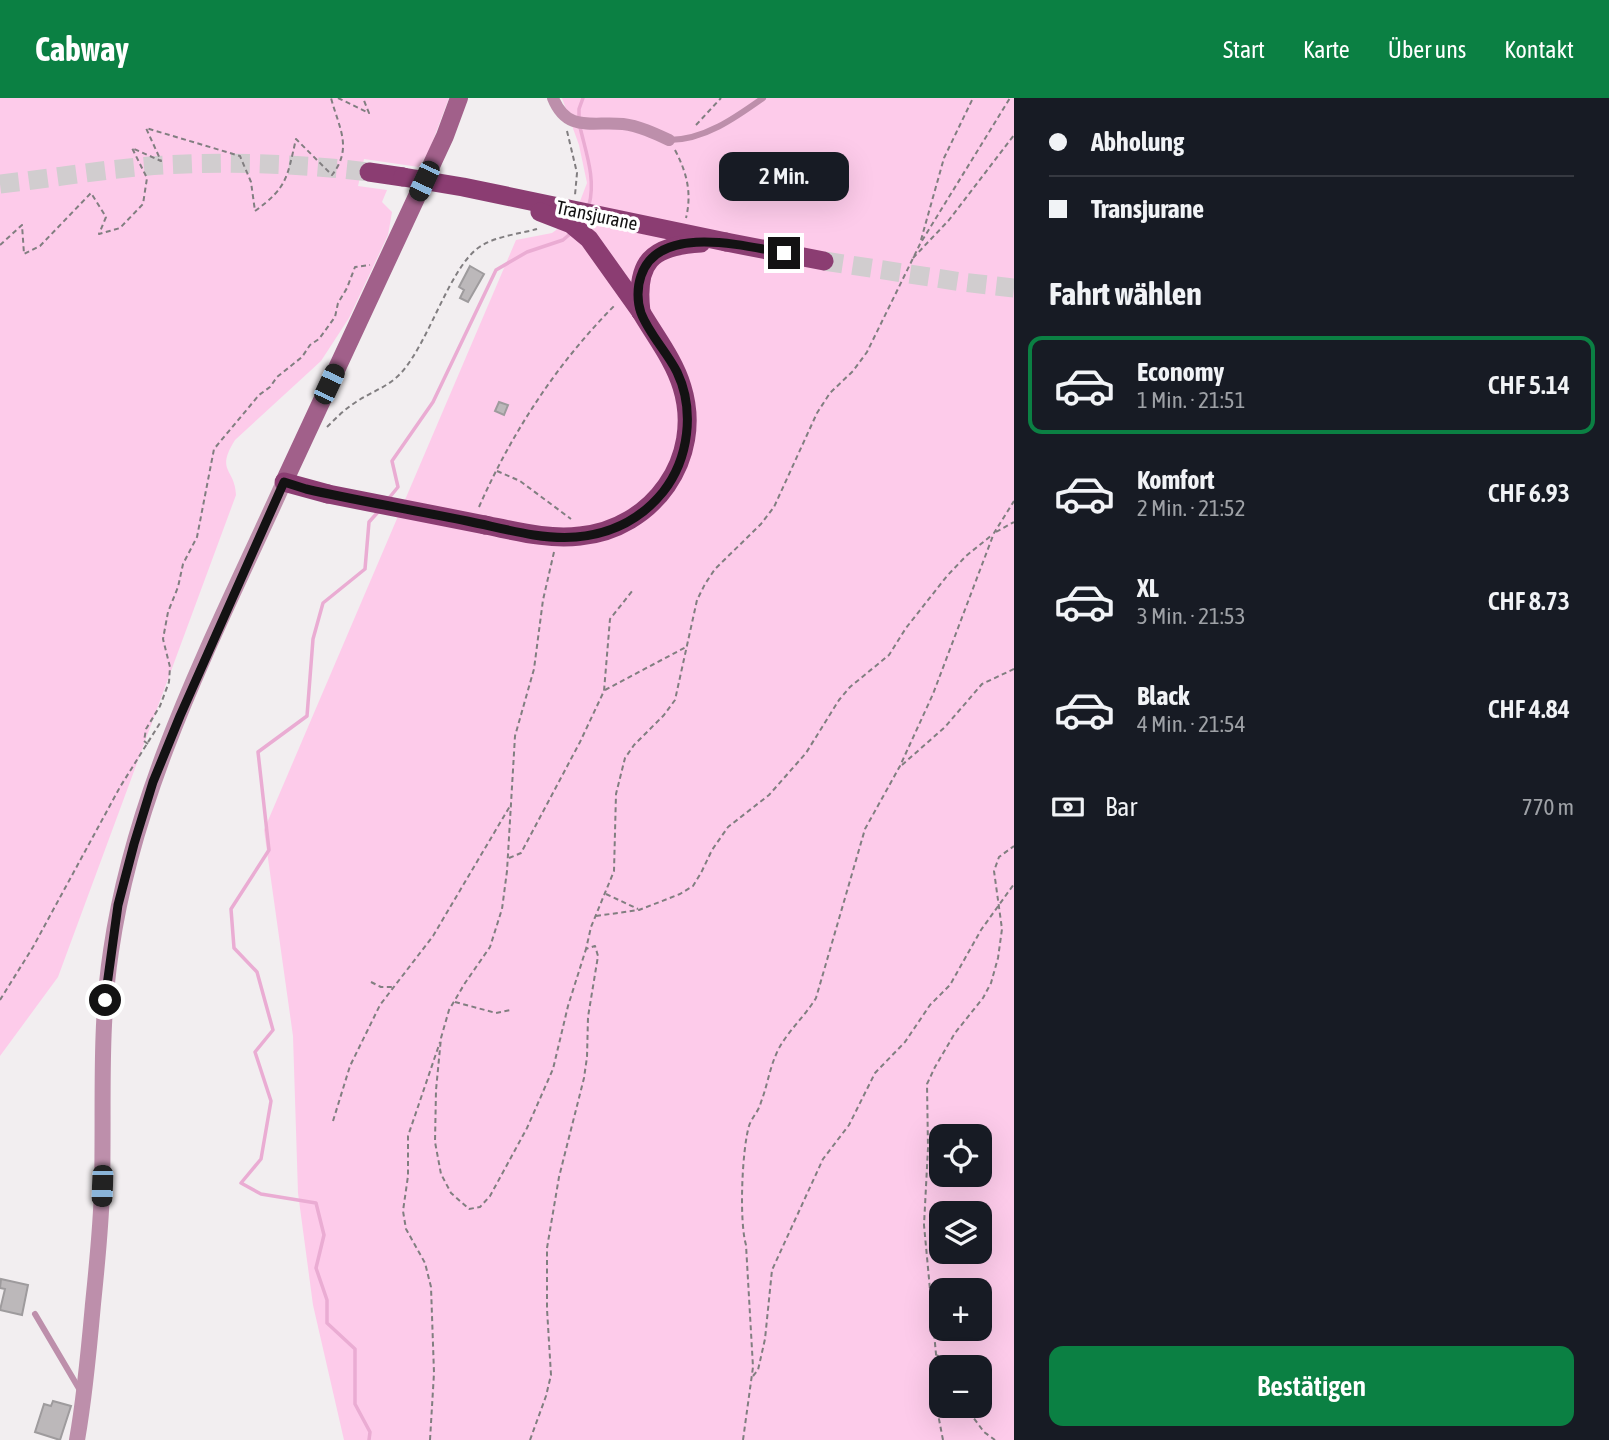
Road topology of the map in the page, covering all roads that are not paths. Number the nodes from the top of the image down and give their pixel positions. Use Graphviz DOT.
graph roads {
  1 [pos="458,98"];
  2 [pos="553,98"];
  3 [pos="762,98"];
  4 [pos="676,140"];
  5 [pos="373,173"];
  6 [pos="480,191"];
  7 [pos="726,242"];
  8 [pos="824,261"];
  9 [pos="641,312"];
  10 [pos="284,482"];
  11 [pos="35,1314"];
  12 [pos="84,1397"];
  13 [pos="77,1440"];
  1 -- 10 [label="main road"];
  2 -- 4 [label="street"];
  3 -- 4 [label="lane"];
  5 -- 6 [label="main road, Transjurane, bridge"];
  6 -- 7 [label="main road, Transjurane, bridge"];
  6 -- 9 [label="main road, bridge"];
  7 -- 8 [label="main road, Transjurane"];
  7 -- 9 [label="main road, bridge"];
  9 -- 10 [label="main road, bridge"];
  10 -- 12 [label="street"];
  11 -- 12 [label="lane"];
  12 -- 13 [label="street"];
}
